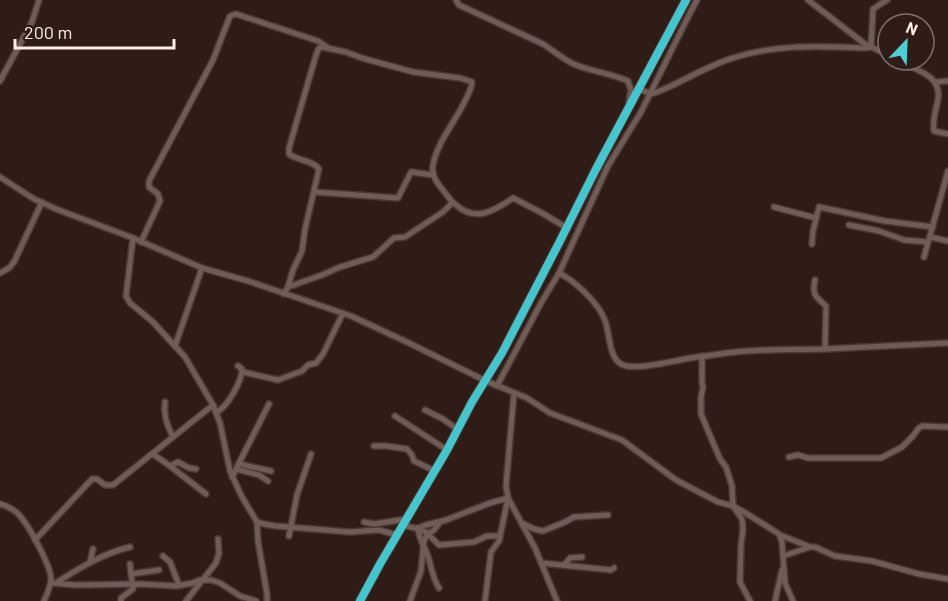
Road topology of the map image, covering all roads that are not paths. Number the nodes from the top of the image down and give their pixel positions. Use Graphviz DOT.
graph roads {
  1 [pos="39,0"];
  2 [pos="456,0"];
  3 [pos="686,0"];
  4 [pos="698,0"];
  5 [pos="808,0"];
  6 [pos="887,0"];
  7 [pos="871,47"];
  8 [pos="327,48"];
  9 [pos="876,49"];
  10 [pos="922,72"];
  11 [pos="0,81"];
  12 [pos="948,81"];
  13 [pos="936,82"];
  14 [pos="640,89"];
  15 [pos="650,94"];
  16 [pos="628,110"];
  17 [pos="948,134"];
  18 [pos="948,171"];
  19 [pos="434,175"];
  20 [pos="0,177"];
  21 [pos="315,192"];
  22 [pos="42,202"];
  23 [pos="452,203"];
  24 [pos="774,207"];
  25 [pos="816,218"];
  26 [pos="849,225"];
  27 [pos="933,227"];
  28 [pos="567,228"];
  29 [pos="133,238"];
  30 [pos="929,240"];
  31 [pos="948,241"];
  32 [pos="141,242"];
  33 [pos="812,244"];
  34 [pos="924,257"];
  35 [pos="202,268"];
  36 [pos="0,273"];
  37 [pos="560,273"];
  38 [pos="815,280"];
  39 [pos="288,287"];
  40 [pos="284,294"];
  41 [pos="343,313"];
  42 [pos="948,343"];
  43 [pos="175,346"];
  44 [pos="825,349"];
  45 [pos="702,356"];
  46 [pos="238,366"];
  47 [pos="243,372"];
  48 [pos="486,381"];
  49 [pos="497,386"];
  50 [pos="514,393"];
  51 [pos="165,402"];
  52 [pos="269,404"];
  53 [pos="213,405"];
  54 [pos="425,410"];
  55 [pos="217,412"];
  56 [pos="395,416"];
  57 [pos="948,428"];
  58 [pos="457,429"];
  59 [pos="173,437"];
  60 [pos="374,446"];
  61 [pos="447,450"];
  62 [pos="153,454"];
  63 [pos="311,454"];
  64 [pos="789,457"];
  65 [pos="170,466"];
  66 [pos="238,466"];
  67 [pos="196,469"];
  68 [pos="271,471"];
  69 [pos="435,471"];
  70 [pos="232,477"];
  71 [pos="268,481"];
  72 [pos="206,494"];
  73 [pos="508,498"];
  74 [pos="0,504"];
  75 [pos="733,506"];
  76 [pos="608,515"];
  77 [pos="257,522"];
  78 [pos="364,522"];
  79 [pos="404,522"];
  80 [pos="440,522"];
  81 [pos="521,522"];
  82 [pos="291,527"];
  83 [pos="418,528"];
  84 [pos="428,534"];
  85 [pos="779,534"];
  86 [pos="397,535"];
  87 [pos="289,536"];
  88 [pos="500,536"];
  89 [pos="218,539"];
  90 [pos="35,540"];
  91 [pos="422,544"];
  92 [pos="130,547"];
  93 [pos="810,547"];
  94 [pos="93,549"];
  95 [pos="163,555"];
  96 [pos="783,556"];
  97 [pos="582,557"];
  98 [pos="90,562"];
  99 [pos="541,563"];
  100 [pos="130,564"];
  101 [pos="564,565"];
  102 [pos="783,565"];
  103 [pos="614,568"];
  104 [pos="159,570"];
  105 [pos="131,574"];
  106 [pos="948,579"];
  107 [pos="205,580"];
  108 [pos="53,583"];
  109 [pos="132,584"];
  110 [pos="179,585"];
  111 [pos="439,588"];
  112 [pos="413,594"];
  113 [pos="44,601"];
  114 [pos="121,601"];
  115 [pos="186,601"];
  116 [pos="256,601"];
  117 [pos="267,601"];
  118 [pos="360,601"];
  119 [pos="410,601"];
  120 [pos="418,601"];
  121 [pos="485,601"];
  122 [pos="557,601"];
  123 [pos="750,601"];
  124 [pos="775,601"];
  125 [pos="793,601"];
  1 -- 11 [label="street"];
  2 -- 16 [label="street"];
  3 -- 14 [label="highway"];
  4 -- 15 [label="street"];
  5 -- 7 [label="street"];
  6 -- 7 [label="street"];
  7 -- 9 [label="street"];
  7 -- 15 [label="street"];
  8 -- 19 [label="street"];
  8 -- 21 [label="street"];
  8 -- 32 [label="street"];
  10 -- 13 [label="street"];
  12 -- 13 [label="street"];
  13 -- 17 [label="street"];
  14 -- 15 [label="street"];
  14 -- 16 [label="highway"];
  15 -- 37 [label="street"];
  16 -- 28 [label="highway"];
  18 -- 27 [label="street"];
  19 -- 21 [label="street"];
  19 -- 23 [label="street"];
  20 -- 22 [label="street"];
  21 -- 39 [label="street"];
  22 -- 29 [label="street"];
  22 -- 36 [label="street"];
  23 -- 28 [label="street"];
  23 -- 39 [label="street"];
  24 -- 25 [label="street"];
  25 -- 27 [label="street"];
  25 -- 33 [label="street"];
  26 -- 30 [label="street"];
  27 -- 30 [label="street"];
  28 -- 48 [label="highway"];
  29 -- 32 [label="street"];
  29 -- 43 [label="street"];
  30 -- 31 [label="street"];
  30 -- 34 [label="street"];
  32 -- 35 [label="street"];
  35 -- 40 [label="street"];
  35 -- 43 [label="street"];
  37 -- 45 [label="street"];
  37 -- 49 [label="street"];
  38 -- 44 [label="street"];
  39 -- 40 [label="street"];
  40 -- 41 [label="street"];
  41 -- 47 [label="street"];
  41 -- 48 [label="street"];
  42 -- 44 [label="street"];
  43 -- 53 [label="street"];
  44 -- 45 [label="street"];
  45 -- 75 [label="street"];
  46 -- 47 [label="street"];
  47 -- 55 [label="street"];
  48 -- 49 [label="street"];
  48 -- 58 [label="highway"];
  49 -- 50 [label="street"];
  50 -- 73 [label="street"];
  50 -- 75 [label="street"];
  51 -- 59 [label="street"];
  52 -- 66 [label="street"];
  53 -- 55 [label="street"];
  53 -- 59 [label="street"];
  54 -- 58 [label="street"];
  55 -- 70 [label="street"];
  56 -- 61 [label="street"];
  57 -- 64 [label="street"];
  58 -- 61 [label="highway"];
  59 -- 62 [label="street"];
  60 -- 69 [label="street"];
  61 -- 69 [label="highway"];
  62 -- 65 [label="street"];
  62 -- 90 [label="street"];
  63 -- 82 [label="street"];
  65 -- 67 [label="street"];
  65 -- 72 [label="street"];
  66 -- 68 [label="street"];
  66 -- 70 [label="street"];
  66 -- 71 [label="street"];
  69 -- 79 [label="highway"];
  70 -- 77 [label="street"];
  73 -- 80 [label="street"];
  73 -- 81 [label="street"];
  73 -- 88 [label="street"];
  74 -- 90 [label="street"];
  75 -- 85 [label="street"];
  75 -- 123 [label="street"];
  76 -- 81 [label="street"];
  77 -- 82 [label="street"];
  77 -- 117 [label="street"];
  78 -- 79 [label="street"];
  79 -- 83 [label="street"];
  79 -- 86 [label="highway"];
  80 -- 83 [label="street"];
  80 -- 84 [label="street"];
  81 -- 99 [label="street"];
  82 -- 86 [label="street"];
  82 -- 87 [label="street"];
  83 -- 84 [label="street"];
  83 -- 91 [label="street"];
  84 -- 88 [label="street"];
  84 -- 91 [label="street"];
  85 -- 93 [label="street"];
  85 -- 96 [label="street"];
  86 -- 118 [label="highway"];
  88 -- 121 [label="street"];
  89 -- 107 [label="street"];
  90 -- 108 [label="street"];
  91 -- 111 [label="street"];
  91 -- 112 [label="street"];
  92 -- 98 [label="street"];
  93 -- 96 [label="street"];
  93 -- 106 [label="street"];
  94 -- 98 [label="street"];
  95 -- 110 [label="street"];
  96 -- 102 [label="street"];
  97 -- 101 [label="street"];
  98 -- 108 [label="street"];
  99 -- 101 [label="street"];
  99 -- 122 [label="street"];
  100 -- 105 [label="street"];
  101 -- 103 [label="street"];
  102 -- 124 [label="street"];
  102 -- 125 [label="street"];
  104 -- 105 [label="street"];
  105 -- 109 [label="street"];
  107 -- 110 [label="street"];
  107 -- 115 [label="street"];
  107 -- 116 [label="street"];
  108 -- 109 [label="street"];
  108 -- 113 [label="street"];
  109 -- 110 [label="street"];
  109 -- 114 [label="street"];
  112 -- 119 [label="street"];
  112 -- 120 [label="street"];
}
